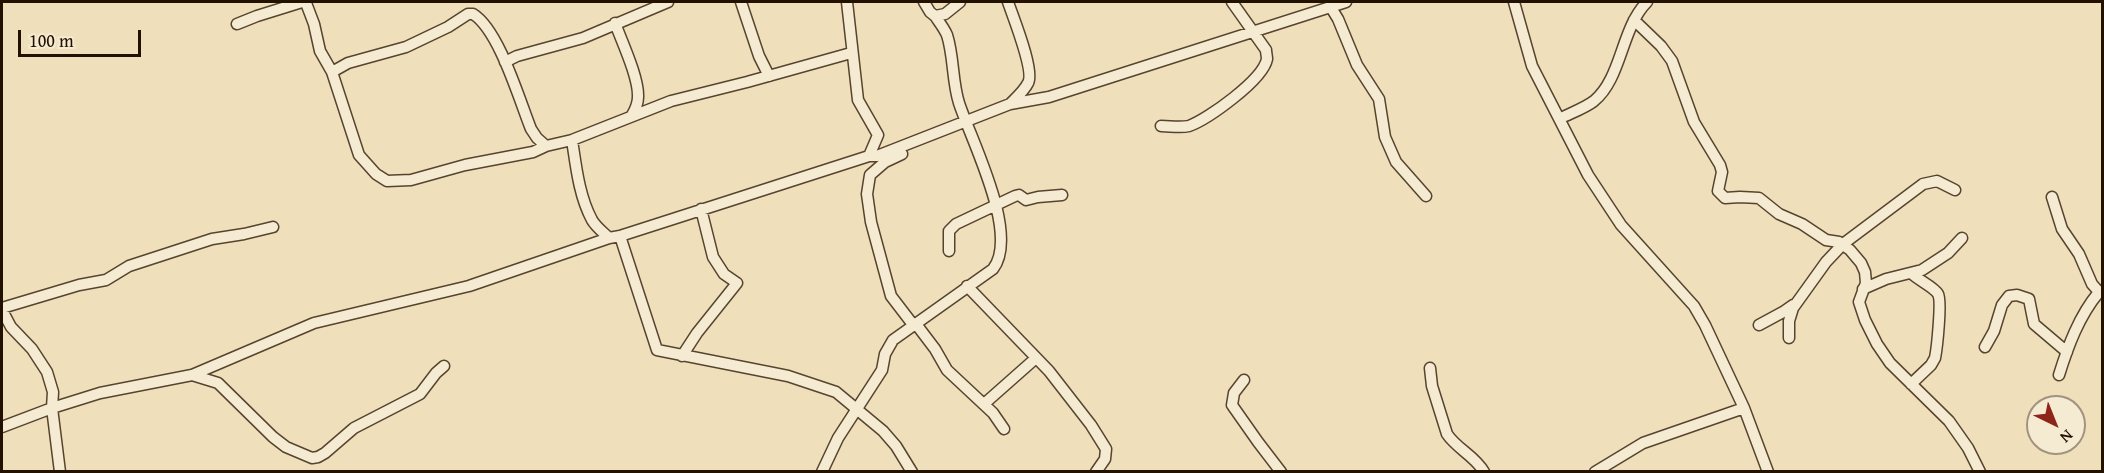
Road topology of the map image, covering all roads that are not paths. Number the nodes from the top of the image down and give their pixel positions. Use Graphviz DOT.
graph roads {
  1 [pos="668,2"];
  2 [pos="741,2"];
  3 [pos="848,2"];
  4 [pos="924,2"];
  5 [pos="960,2"];
  6 [pos="1008,2"];
  7 [pos="1232,2"];
  8 [pos="1346,2"];
  9 [pos="1514,2"];
  10 [pos="1647,2"];
  11 [pos="1330,6"];
  12 [pos="935,15"];
  13 [pos="1634,20"];
  14 [pos="615,23"];
  15 [pos="237,24"];
  16 [pos="1254,30"];
  17 [pos="851,53"];
  18 [pos="505,62"];
  19 [pos="332,72"];
  20 [pos="770,76"];
  21 [pos="1010,104"];
  22 [pos="632,116"];
  23 [pos="1561,118"];
  24 [pos="968,124"];
  25 [pos="1161,126"];
  26 [pos="572,140"];
  27 [pos="546,146"];
  28 [pos="868,156"];
  29 [pos="1955,190"];
  30 [pos="1062,195"];
  31 [pos="1426,196"];
  32 [pos="2052,197"];
  33 [pos="995,206"];
  34 [pos="701,209"];
  35 [pos="273,228"];
  36 [pos="614,237"];
  37 [pos="1962,238"];
  38 [pos="1843,244"];
  39 [pos="949,251"];
  40 [pos="1911,273"];
  41 [pos="967,286"];
  42 [pos="1863,289"];
  43 [pos="2101,292"];
  44 [pos="1798,301"];
  45 [pos="2,309"];
  46 [pos="915,325"];
  47 [pos="1759,325"];
  48 [pos="1789,338"];
  49 [pos="1985,347"];
  50 [pos="2067,352"];
  51 [pos="682,356"];
  52 [pos="1036,358"];
  53 [pos="444,366"];
  54 [pos="1430,368"];
  55 [pos="192,375"];
  56 [pos="2059,375"];
  57 [pos="1244,380"];
  58 [pos="1911,384"];
  59 [pos="984,404"];
  60 [pos="52,408"];
  61 [pos="1744,408"];
  62 [pos="858,409"];
  63 [pos="2,427"];
  64 [pos="1004,429"];
  65 [pos="60,471"];
  66 [pos="822,471"];
  67 [pos="912,471"];
  68 [pos="1096,471"];
  69 [pos="1281,471"];
  70 [pos="1484,471"];
  71 [pos="1595,471"];
  72 [pos="1768,471"];
  73 [pos="1980,471"];
  1 -- 14 [label="street"];
  2 -- 20 [label="street"];
  3 -- 17 [label="street"];
  4 -- 12 [label="street"];
  5 -- 12 [label="street"];
  6 -- 21 [label="street"];
  7 -- 16 [label="street"];
  8 -- 11 [label="street"];
  9 -- 23 [label="street"];
  10 -- 13 [label="street"];
  11 -- 16 [label="street"];
  11 -- 31 [label="street"];
  12 -- 24 [label="street"];
  13 -- 23 [label="street"];
  13 -- 38 [label="street"];
  14 -- 18 [label="street"];
  14 -- 22 [label="street"];
  15 -- 19 [label="street"];
  16 -- 21 [label="street"];
  16 -- 25 [label="street"];
  17 -- 20 [label="street"];
  17 -- 28 [label="street"];
  18 -- 19 [label="street"];
  18 -- 27 [label="street"];
  19 -- 27 [label="street"];
  20 -- 22 [label="street"];
  21 -- 24 [label="street"];
  22 -- 26 [label="street"];
  23 -- 61 [label="street"];
  24 -- 28 [label="street"];
  24 -- 33 [label="street"];
  24 -- 46 [label="street"];
  26 -- 27 [label="street"];
  26 -- 36 [label="street"];
  28 -- 34 [label="street"];
  29 -- 38 [label="street"];
  30 -- 33 [label="street"];
  32 -- 43 [label="street"];
  33 -- 39 [label="street"];
  33 -- 41 [label="street"];
  34 -- 36 [label="street"];
  34 -- 51 [label="street"];
  35 -- 45 [label="street"];
  36 -- 51 [label="street"];
  36 -- 55 [label="street"];
  37 -- 40 [label="street"];
  38 -- 42 [label="street"];
  38 -- 44 [label="street"];
  40 -- 42 [label="street"];
  40 -- 58 [label="street"];
  41 -- 46 [label="street"];
  41 -- 52 [label="street"];
  42 -- 58 [label="street"];
  43 -- 50 [label="street"];
  44 -- 47 [label="street"];
  44 -- 48 [label="street"];
  45 -- 60 [label="street"];
  46 -- 59 [label="street"];
  46 -- 62 [label="street"];
  49 -- 50 [label="street"];
  50 -- 56 [label="street"];
  51 -- 62 [label="street"];
  52 -- 59 [label="street"];
  52 -- 68 [label="street"];
  53 -- 55 [label="street"];
  54 -- 70 [label="street"];
  55 -- 60 [label="street"];
  57 -- 69 [label="street"];
  58 -- 73 [label="street"];
  59 -- 64 [label="street"];
  60 -- 63 [label="street"];
  60 -- 65 [label="street"];
  61 -- 71 [label="street"];
  61 -- 72 [label="street"];
  62 -- 66 [label="street"];
  62 -- 67 [label="street"];
}
